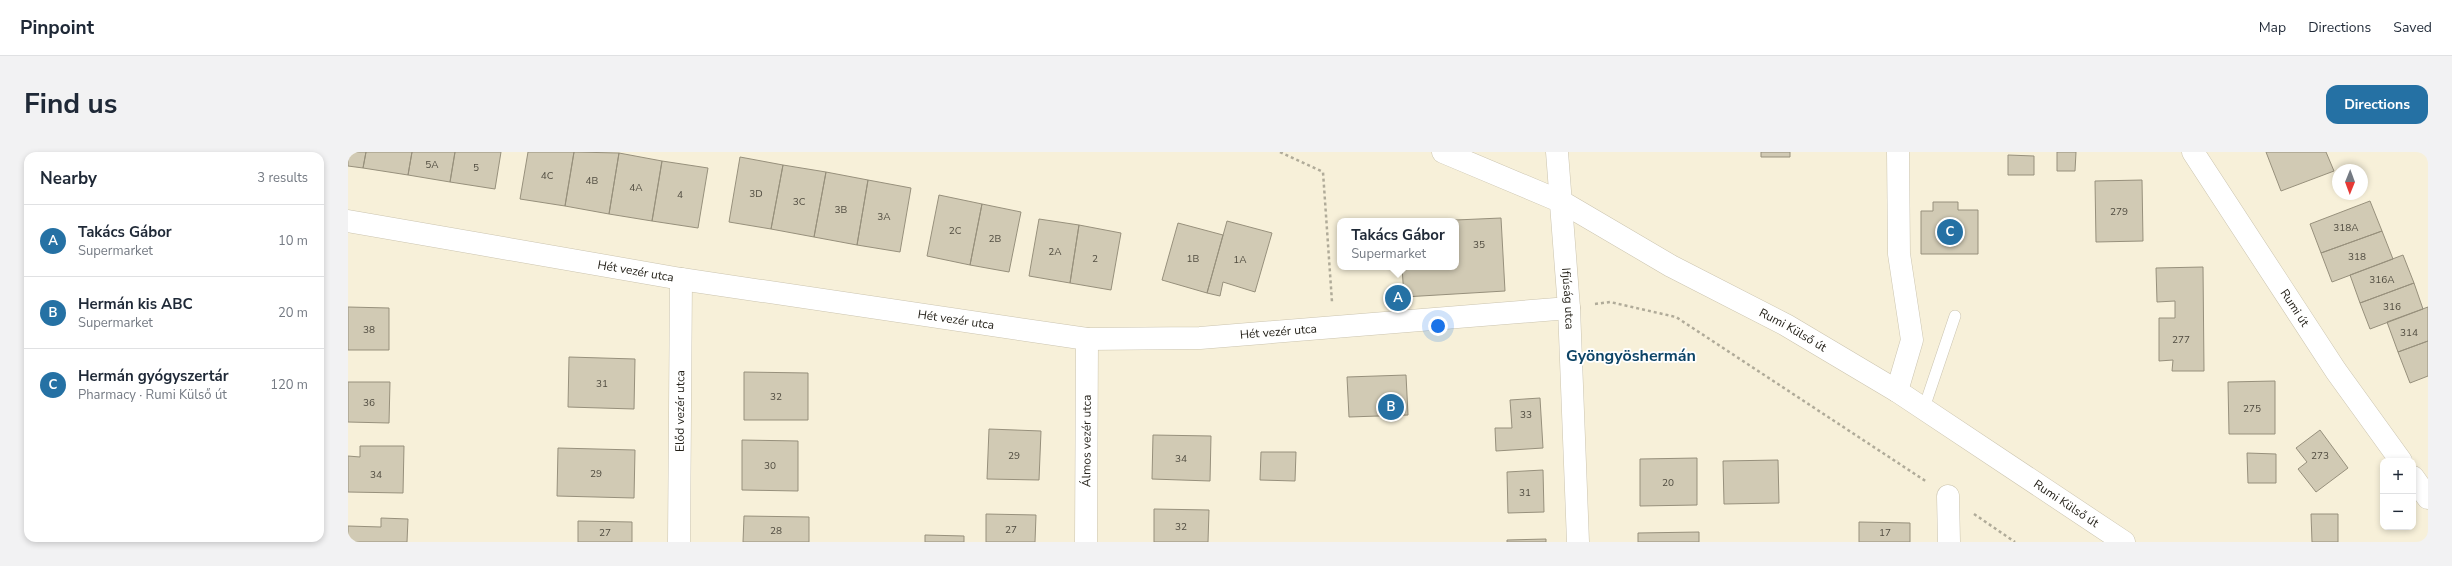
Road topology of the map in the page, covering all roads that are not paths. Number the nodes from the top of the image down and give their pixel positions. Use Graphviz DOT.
graph roads {
  1 [pos="1443,152"];
  2 [pos="1557,152"];
  3 [pos="1898,152"];
  4 [pos="2193,152"];
  5 [pos="1562,202"];
  6 [pos="348,221"];
  7 [pos="681,279"];
  8 [pos="1569,308"];
  9 [pos="1955,316"];
  10 [pos="1087,339"];
  11 [pos="1897,391"];
  12 [pos="1924,408"];
  13 [pos="2400,458"];
  14 [pos="2416,481"];
  15 [pos="1948,496"];
  16 [pos="2428,498"];
  17 [pos="679,542"];
  18 [pos="1086,542"];
  19 [pos="1578,542"];
  20 [pos="1949,542"];
  21 [pos="2124,542"];
  1 -- 5 [label="street, Rumi Külső út"];
  2 -- 5 [label="street, Ifjúság utca"];
  3 -- 11 [label="street"];
  4 -- 13 [label="street, Rumi út"];
  5 -- 8 [label="street, Ifjúság utca"];
  5 -- 11 [label="street, Rumi Külső út"];
  6 -- 7 [label="street, Hét vezér utca"];
  7 -- 10 [label="street, Hét vezér utca"];
  7 -- 17 [label="street, Előd vezér utca"];
  8 -- 10 [label="street, Hét vezér utca"];
  8 -- 19 [label="street, Ifjúság utca"];
  9 -- 12 [label="lane"];
  10 -- 18 [label="street, Álmos vezér utca"];
  11 -- 12 [label="street, Rumi Külső út"];
  12 -- 21 [label="street, Rumi Külső út"];
  14 -- 16 [label="street"];
  15 -- 20 [label="street"];
}
